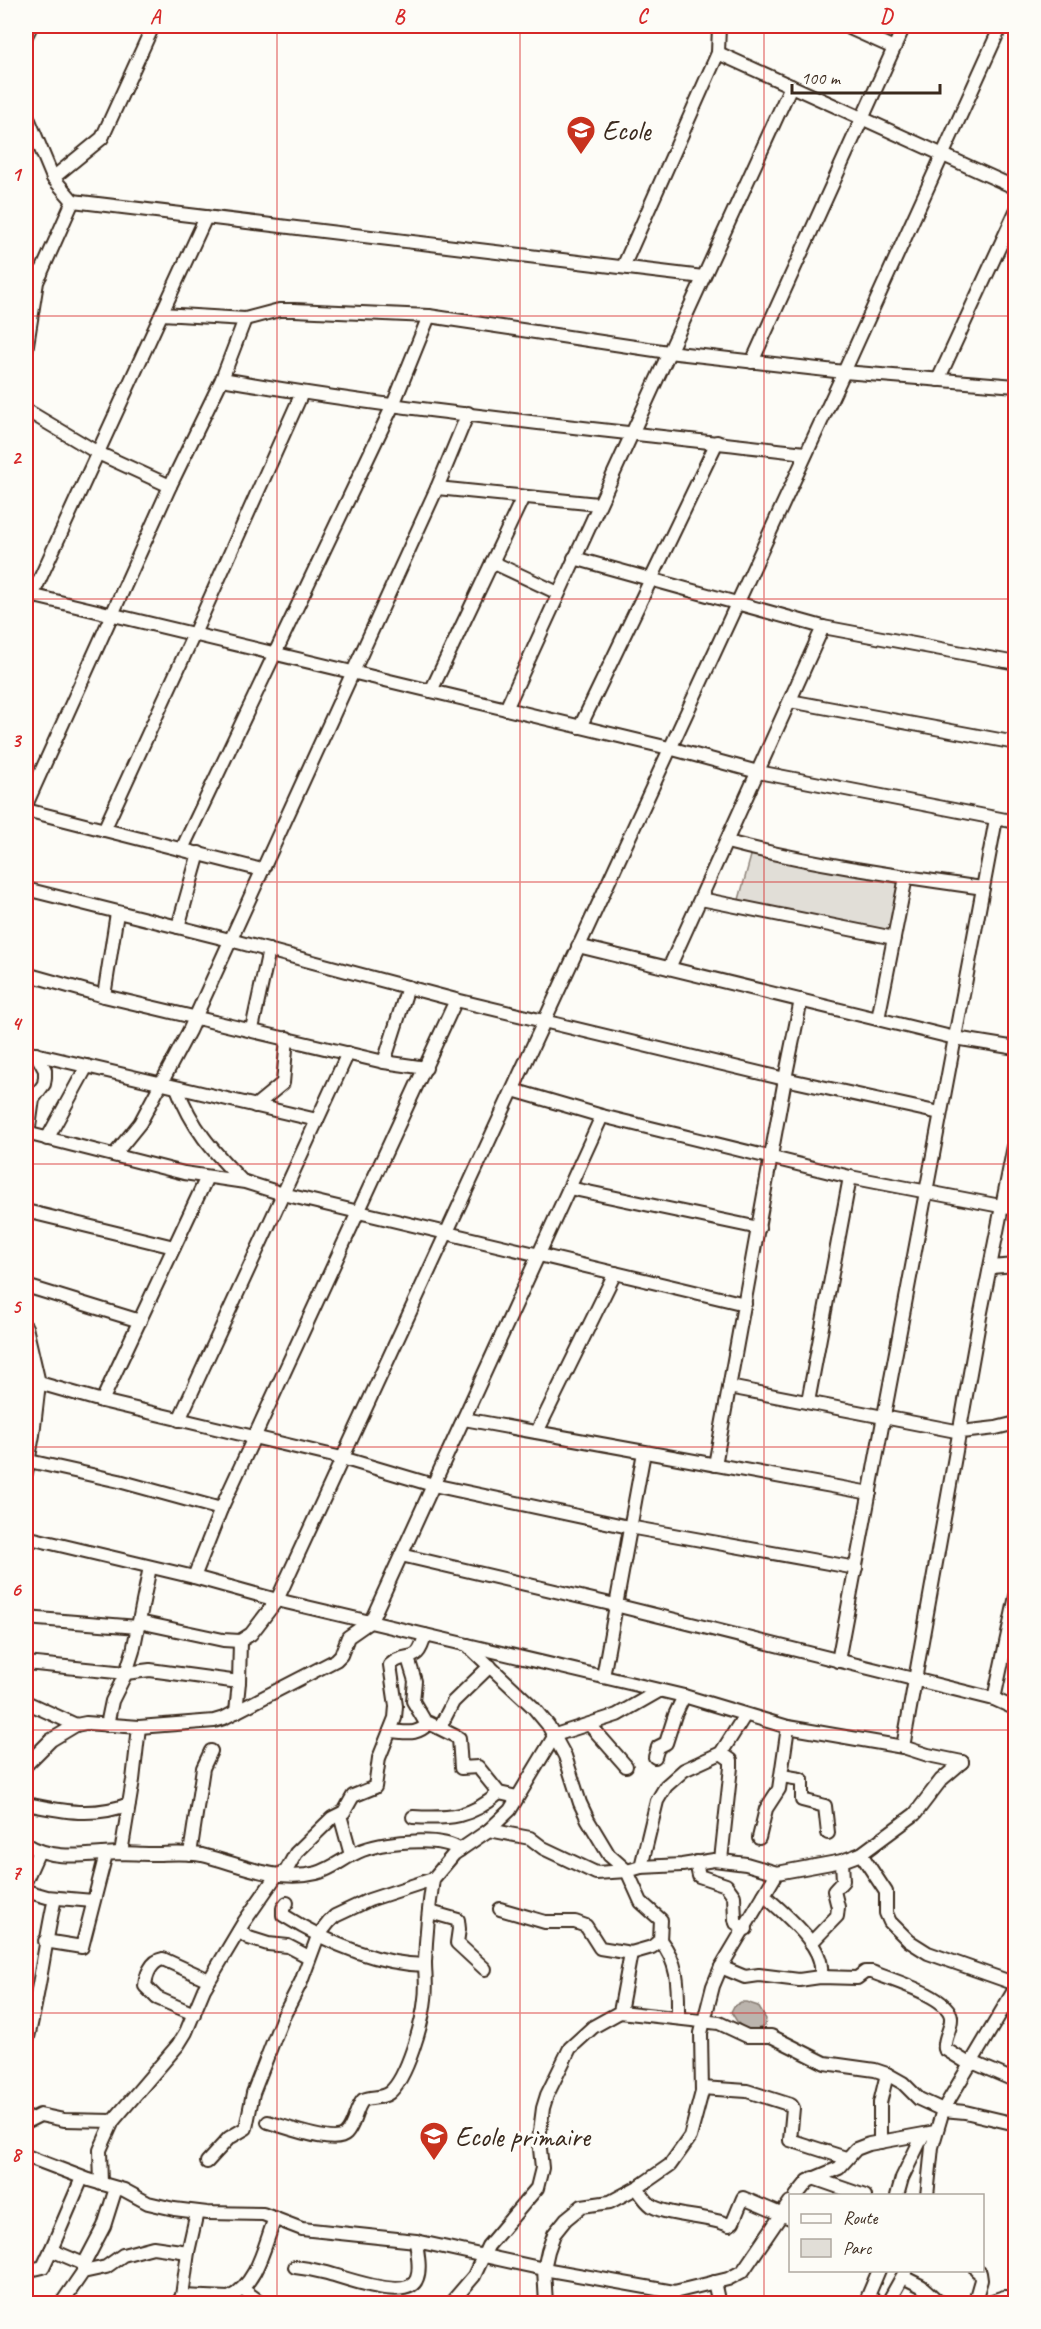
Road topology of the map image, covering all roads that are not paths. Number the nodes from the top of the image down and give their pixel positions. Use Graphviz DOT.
graph roads {
  1 [pos="31,26"];
  2 [pos="153,26"];
  3 [pos="719,26"];
  4 [pos="845,26"];
  5 [pos="904,26"];
  6 [pos="1001,26"];
  7 [pos="26,36"];
  8 [pos="894,48"];
  9 [pos="718,53"];
  10 [pos="791,86"];
  11 [pos="26,113"];
  12 [pos="862,118"];
  13 [pos="942,154"];
  14 [pos="53,178"];
  15 [pos="1016,188"];
  16 [pos="74,201"];
  17 [pos="1016,211"];
  18 [pos="206,217"];
  19 [pos="623,267"];
  20 [pos="26,270"];
  21 [pos="41,274"];
  22 [pos="703,277"];
  23 [pos="162,314"];
  24 [pos="429,316"];
  25 [pos="245,319"];
  26 [pos="26,351"];
  27 [pos="668,352"];
  28 [pos="752,362"];
  29 [pos="844,372"];
  30 [pos="222,379"];
  31 [pos="938,380"];
  32 [pos="1016,386"];
  33 [pos="302,393"];
  34 [pos="393,405"];
  35 [pos="26,410"];
  36 [pos="468,413"];
  37 [pos="631,433"];
  38 [pos="717,442"];
  39 [pos="98,453"];
  40 [pos="805,453"];
  41 [pos="170,486"];
  42 [pos="437,488"];
  43 [pos="523,497"];
  44 [pos="598,504"];
  45 [pos="574,558"];
  46 [pos="492,562"];
  47 [pos="651,579"];
  48 [pos="558,593"];
  49 [pos="29,595"];
  50 [pos="736,602"];
  51 [pos="26,609"];
  52 [pos="111,614"];
  53 [pos="824,627"];
  54 [pos="194,634"];
  55 [pos="275,653"];
  56 [pos="1016,663"];
  57 [pos="354,672"];
  58 [pos="431,691"];
  59 [pos="790,701"];
  60 [pos="506,709"];
  61 [pos="580,727"];
  62 [pos="1016,743"];
  63 [pos="669,748"];
  64 [pos="758,772"];
  65 [pos="26,808"];
  66 [pos="996,819"];
  67 [pos="1016,822"];
  68 [pos="104,830"];
  69 [pos="727,842"];
  70 [pos="182,849"];
  71 [pos="199,853"];
  72 [pos="262,870"];
  73 [pos="906,877"];
  74 [pos="982,888"];
  75 [pos="26,889"];
  76 [pos="701,898"];
  77 [pos="117,913"];
  78 [pos="178,927"];
  79 [pos="894,938"];
  80 [pos="230,940"];
  81 [pos="578,946"];
  82 [pos="269,950"];
  83 [pos="669,968"];
  84 [pos="26,974"];
  85 [pos="408,987"];
  86 [pos="104,996"];
  87 [pos="456,999"];
  88 [pos="801,1000"];
  89 [pos="195,1017"];
  90 [pos="878,1019"];
  91 [pos="544,1021"];
  92 [pos="252,1029"];
  93 [pos="287,1038"];
  94 [pos="955,1038"];
  95 [pos="1016,1048"];
  96 [pos="31,1053"];
  97 [pos="348,1053"];
  98 [pos="384,1062"];
  99 [pos="87,1066"];
  100 [pos="426,1068"];
  101 [pos="785,1079"];
  102 [pos="162,1084"];
  103 [pos="177,1088"];
  104 [pos="513,1090"];
  105 [pos="255,1106"];
  106 [pos="940,1113"];
  107 [pos="602,1116"];
  108 [pos="317,1120"];
  109 [pos="27,1134"];
  110 [pos="1016,1136"];
  111 [pos="48,1139"];
  112 [pos="114,1155"];
  113 [pos="771,1157"];
  114 [pos="207,1177"];
  115 [pos="850,1177"];
  116 [pos="242,1181"];
  117 [pos="569,1188"];
  118 [pos="925,1191"];
  119 [pos="283,1194"];
  120 [pos="1002,1206"];
  121 [pos="1016,1209"];
  122 [pos="26,1211"];
  123 [pos="358,1212"];
  124 [pos="759,1228"];
  125 [pos="445,1233"];
  126 [pos="174,1247"];
  127 [pos="538,1255"];
  128 [pos="1016,1265"];
  129 [pos="991,1267"];
  130 [pos="615,1273"];
  131 [pos="26,1286"];
  132 [pos="745,1304"];
  133 [pos="140,1321"];
  134 [pos="26,1327"];
  135 [pos="39,1383"];
  136 [pos="729,1387"];
  137 [pos="102,1401"];
  138 [pos="808,1402"];
  139 [pos="884,1417"];
  140 [pos="464,1419"];
  141 [pos="179,1420"];
  142 [pos="1016,1423"];
  143 [pos="537,1432"];
  144 [pos="961,1432"];
  145 [pos="253,1438"];
  146 [pos="29,1442"];
  147 [pos="644,1452"];
  148 [pos="342,1458"];
  149 [pos="715,1465"];
  150 [pos="27,1467"];
  151 [pos="433,1485"];
  152 [pos="870,1493"];
  153 [pos="220,1509"];
  154 [pos="629,1527"];
  155 [pos="26,1537"];
  156 [pos="401,1555"];
  157 [pos="150,1567"];
  158 [pos="856,1568"];
  159 [pos="194,1576"];
  160 [pos="1016,1596"];
  161 [pos="277,1600"];
  162 [pos="615,1605"];
  163 [pos="26,1618"];
  164 [pos="371,1621"];
  165 [pos="138,1624"];
  166 [pos="425,1635"];
  167 [pos="240,1641"];
  168 [pos="466,1644"];
  169 [pos="408,1658"];
  170 [pos="838,1661"];
  171 [pos="26,1663"];
  172 [pos="490,1666"];
  173 [pos="126,1673"];
  174 [pos="603,1677"];
  175 [pos="915,1680"];
  176 [pos="239,1682"];
  177 [pos="660,1691"];
  178 [pos="684,1696"];
  179 [pos="994,1699"];
  180 [pos="26,1702"];
  181 [pos="1016,1709"];
  182 [pos="236,1712"];
  183 [pos="745,1715"];
  184 [pos="76,1725"];
  185 [pos="107,1725"];
  186 [pos="590,1725"];
  187 [pos="433,1726"];
  188 [pos="139,1727"];
  189 [pos="788,1727"];
  190 [pos="390,1731"];
  191 [pos="555,1735"];
  192 [pos="903,1747"];
  193 [pos="211,1752"];
  194 [pos="722,1753"];
  195 [pos="655,1757"];
  196 [pos="26,1763"];
  197 [pos="626,1766"];
  198 [pos="782,1776"];
  199 [pos="499,1793"];
  200 [pos="517,1797"];
  201 [pos="26,1804"];
  202 [pos="129,1804"];
  203 [pos="340,1815"];
  204 [pos="413,1817"];
  205 [pos="489,1830"];
  206 [pos="828,1833"];
  207 [pos="759,1838"];
  208 [pos="26,1844"];
  209 [pos="460,1850"];
  210 [pos="39,1851"];
  211 [pos="121,1853"];
  212 [pos="106,1854"];
  213 [pos="190,1854"];
  214 [pos="861,1854"];
  215 [pos="351,1855"];
  216 [pos="721,1860"];
  217 [pos="842,1861"];
  218 [pos="696,1862"];
  219 [pos="641,1867"];
  220 [pos="627,1871"];
  221 [pos="777,1873"];
  222 [pos="276,1876"];
  223 [pos="434,1879"];
  224 [pos="26,1880"];
  225 [pos="26,1892"];
  226 [pos="764,1895"];
  227 [pos="55,1898"];
  228 [pos="93,1901"];
  229 [pos="287,1903"];
  230 [pos="500,1909"];
  231 [pos="430,1912"];
  232 [pos="746,1929"];
  233 [pos="239,1931"];
  234 [pos="318,1936"];
  235 [pos="660,1940"];
  236 [pos="45,1941"];
  237 [pos="811,1943"];
  238 [pos="631,1953"];
  239 [pos="309,1957"];
  240 [pos="425,1965"];
  241 [pos="721,1967"];
  242 [pos="484,1969"];
  243 [pos="820,1977"];
  244 [pos="209,1980"];
  245 [pos="1016,1986"];
  246 [pos="620,2012"];
  247 [pos="194,2014"];
  248 [pos="678,2018"];
  249 [pos="704,2020"];
  250 [pos="26,2045"];
  251 [pos="972,2063"];
  252 [pos="887,2074"];
  253 [pos="1016,2081"];
  254 [pos="702,2088"];
  255 [pos="943,2110"];
  256 [pos="113,2121"];
  257 [pos="26,2122"];
  258 [pos="268,2122"];
  259 [pos="1016,2124"];
  260 [pos="929,2133"];
  261 [pos="880,2142"];
  262 [pos="26,2156"];
  263 [pos="846,2158"];
  264 [pos="207,2162"];
  265 [pos="82,2178"];
  266 [pos="813,2178"];
  267 [pos="101,2184"];
  268 [pos="116,2188"];
  269 [pos="637,2188"];
  270 [pos="797,2194"];
  271 [pos="859,2194"];
  272 [pos="898,2194"];
  273 [pos="927,2194"];
  274 [pos="197,2212"];
  275 [pos="786,2216"];
  276 [pos="275,2218"];
  277 [pos="416,2241"];
  278 [pos="51,2250"];
  279 [pos="188,2252"];
  280 [pos="482,2255"];
  281 [pos="295,2267"];
  282 [pos="83,2268"];
  283 [pos="544,2269"];
  284 [pos="26,2271"];
  285 [pos="879,2272"];
  286 [pos="978,2272"];
  287 [pos="904,2274"];
  288 [pos="714,2282"];
  289 [pos="242,2289"];
  290 [pos="1016,2297"];
  291 [pos="672,2298"];
  292 [pos="179,2300"];
  293 [pos="992,2301"];
  294 [pos="61,2304"];
  295 [pos="263,2304"];
  296 [pos="450,2304"];
  297 [pos="546,2304"];
  298 [pos="719,2304"];
  299 [pos="880,2304"];
  300 [pos="887,2304"];
  301 [pos="940,2304"];
  302 [pos="974,2304"];
  1 -- 7 [label="street"];
  2 -- 14 [label="street"];
  3 -- 9 [label="street"];
  4 -- 8 [label="street"];
  5 -- 8 [label="street"];
  6 -- 13 [label="street"];
  8 -- 12 [label="street"];
  9 -- 10 [label="street"];
  9 -- 19 [label="street"];
  10 -- 12 [label="street"];
  10 -- 22 [label="street"];
  11 -- 14 [label="street"];
  12 -- 13 [label="street"];
  12 -- 28 [label="street"];
  13 -- 15 [label="street"];
  13 -- 29 [label="street"];
  14 -- 16 [label="street"];
  16 -- 18 [label="street"];
  16 -- 21 [label="street"];
  17 -- 31 [label="street"];
  18 -- 19 [label="street"];
  18 -- 23 [label="street"];
  19 -- 22 [label="street"];
  20 -- 21 [label="street"];
  21 -- 26 [label="street"];
  22 -- 27 [label="street"];
  23 -- 25 [label="street"];
  23 -- 39 [label="street"];
  24 -- 25 [label="street"];
  24 -- 27 [label="street"];
  24 -- 34 [label="street"];
  25 -- 30 [label="street"];
  27 -- 28 [label="street"];
  27 -- 37 [label="street"];
  28 -- 29 [label="street"];
  29 -- 31 [label="street"];
  29 -- 40 [label="street"];
  30 -- 33 [label="street"];
  30 -- 41 [label="street"];
  31 -- 32 [label="street"];
  33 -- 34 [label="street"];
  33 -- 54 [label="street"];
  34 -- 36 [label="street"];
  34 -- 55 [label="street"];
  35 -- 39 [label="street"];
  36 -- 37 [label="street"];
  36 -- 42 [label="street"];
  37 -- 38 [label="street"];
  37 -- 44 [label="street"];
  38 -- 40 [label="street"];
  38 -- 47 [label="street"];
  39 -- 41 [label="street"];
  39 -- 49 [label="street"];
  40 -- 50 [label="street"];
  41 -- 52 [label="street"];
  42 -- 43 [label="street"];
  42 -- 57 [label="street"];
  43 -- 44 [label="street"];
  43 -- 46 [label="street"];
  44 -- 45 [label="street"];
  45 -- 47 [label="street"];
  45 -- 48 [label="street"];
  46 -- 48 [label="street"];
  46 -- 58 [label="street"];
  47 -- 50 [label="street"];
  47 -- 61 [label="street"];
  48 -- 60 [label="street"];
  49 -- 51 [label="street"];
  49 -- 52 [label="street"];
  50 -- 53 [label="street"];
  50 -- 63 [label="street"];
  52 -- 54 [label="street"];
  52 -- 65 [label="street"];
  53 -- 56 [label="street"];
  53 -- 59 [label="street"];
  54 -- 55 [label="street"];
  54 -- 68 [label="street"];
  55 -- 57 [label="street"];
  55 -- 70 [label="street"];
  57 -- 58 [label="street"];
  57 -- 72 [label="street"];
  58 -- 60 [label="street"];
  59 -- 62 [label="street"];
  59 -- 64 [label="street"];
  60 -- 61 [label="street"];
  61 -- 63 [label="street"];
  63 -- 64 [label="street"];
  63 -- 81 [label="street"];
  64 -- 66 [label="street"];
  64 -- 69 [label="street"];
  65 -- 68 [label="street"];
  66 -- 67 [label="street"];
  66 -- 74 [label="street"];
  68 -- 70 [label="street"];
  69 -- 73 [label="street"];
  69 -- 76 [label="street"];
  70 -- 71 [label="street"];
  71 -- 72 [label="street"];
  71 -- 78 [label="street"];
  72 -- 80 [label="street"];
  73 -- 74 [label="street"];
  73 -- 79 [label="street"];
  74 -- 94 [label="street"];
  75 -- 77 [label="street"];
  76 -- 79 [label="street"];
  76 -- 83 [label="street"];
  77 -- 78 [label="street"];
  77 -- 86 [label="street"];
  78 -- 80 [label="street"];
  79 -- 90 [label="street"];
  80 -- 82 [label="street"];
  80 -- 89 [label="street"];
  81 -- 83 [label="street"];
  81 -- 91 [label="street"];
  82 -- 85 [label="street"];
  82 -- 92 [label="street"];
  83 -- 88 [label="street"];
  84 -- 86 [label="street"];
  85 -- 87 [label="street"];
  85 -- 98 [label="street"];
  86 -- 89 [label="street"];
  87 -- 91 [label="street"];
  87 -- 100 [label="street"];
  88 -- 90 [label="street"];
  88 -- 101 [label="street"];
  89 -- 92 [label="street"];
  89 -- 102 [label="street"];
  90 -- 94 [label="street"];
  91 -- 101 [label="street"];
  91 -- 104 [label="street"];
  92 -- 93 [label="street"];
  93 -- 97 [label="street"];
  93 -- 105 [label="street"];
  94 -- 95 [label="street"];
  94 -- 106 [label="street"];
  96 -- 99 [label="street"];
  96 -- 109 [label="street"];
  97 -- 98 [label="street"];
  97 -- 108 [label="street"];
  98 -- 100 [label="street"];
  99 -- 102 [label="street"];
  99 -- 111 [label="street"];
  100 -- 123 [label="street"];
  101 -- 106 [label="street"];
  101 -- 113 [label="street"];
  102 -- 103 [label="street"];
  102 -- 112 [label="street"];
  103 -- 105 [label="street"];
  103 -- 116 [label="street"];
  104 -- 107 [label="street"];
  104 -- 125 [label="street"];
  105 -- 108 [label="street"];
  106 -- 118 [label="street"];
  107 -- 113 [label="street"];
  107 -- 117 [label="street"];
  108 -- 119 [label="street"];
  109 -- 111 [label="street"];
  110 -- 120 [label="street"];
  111 -- 112 [label="street"];
  112 -- 114 [label="street"];
  113 -- 115 [label="street"];
  113 -- 124 [label="street"];
  114 -- 116 [label="street"];
  114 -- 126 [label="street"];
  115 -- 118 [label="street"];
  115 -- 138 [label="street"];
  116 -- 119 [label="street"];
  117 -- 124 [label="street"];
  117 -- 127 [label="street"];
  118 -- 120 [label="street"];
  118 -- 139 [label="street"];
  119 -- 123 [label="street"];
  119 -- 141 [label="street"];
  120 -- 121 [label="street"];
  120 -- 129 [label="street"];
  122 -- 126 [label="street"];
  123 -- 125 [label="street"];
  123 -- 145 [label="street"];
  124 -- 132 [label="street"];
  125 -- 127 [label="street"];
  125 -- 148 [label="street"];
  126 -- 133 [label="street"];
  127 -- 130 [label="street"];
  127 -- 140 [label="street"];
  128 -- 129 [label="street"];
  129 -- 144 [label="street"];
  130 -- 132 [label="street"];
  130 -- 143 [label="street"];
  131 -- 133 [label="street"];
  132 -- 136 [label="street"];
  133 -- 137 [label="street"];
  134 -- 135 [label="street"];
  135 -- 137 [label="street"];
  135 -- 146 [label="street"];
  136 -- 138 [label="street"];
  136 -- 149 [label="street"];
  137 -- 141 [label="street"];
  138 -- 139 [label="street"];
  139 -- 144 [label="street"];
  139 -- 152 [label="street"];
  140 -- 143 [label="street"];
  140 -- 151 [label="street"];
  141 -- 145 [label="street"];
  142 -- 144 [label="street"];
  143 -- 147 [label="street"];
  144 -- 175 [label="street"];
  145 -- 148 [label="street"];
  145 -- 153 [label="street"];
  146 -- 150 [label="street"];
  147 -- 149 [label="street"];
  147 -- 154 [label="street"];
  148 -- 151 [label="street"];
  148 -- 161 [label="street"];
  149 -- 152 [label="street"];
  150 -- 153 [label="street"];
  151 -- 154 [label="street"];
  151 -- 156 [label="street"];
  152 -- 158 [label="street"];
  153 -- 159 [label="street"];
  154 -- 158 [label="street"];
  154 -- 162 [label="street"];
  155 -- 157 [label="street"];
  156 -- 162 [label="street"];
  156 -- 164 [label="street"];
  157 -- 159 [label="street"];
  157 -- 165 [label="street"];
  158 -- 170 [label="street"];
  159 -- 161 [label="street"];
  160 -- 179 [label="street"];
  161 -- 164 [label="street"];
  161 -- 167 [label="street"];
  162 -- 170 [label="street"];
  162 -- 174 [label="street"];
  163 -- 165 [label="street"];
  164 -- 166 [label="street"];
  164 -- 182 [label="street"];
  165 -- 167 [label="street"];
  165 -- 173 [label="street"];
  166 -- 168 [label="street"];
  166 -- 169 [label="street"];
  167 -- 176 [label="street"];
  168 -- 172 [label="street"];
  168 -- 174 [label="street"];
  169 -- 187 [label="street"];
  169 -- 190 [label="street"];
  170 -- 175 [label="street"];
  171 -- 173 [label="street"];
  172 -- 187 [label="street"];
  172 -- 191 [label="street"];
  173 -- 176 [label="street"];
  173 -- 185 [label="street"];
  174 -- 177 [label="street"];
  175 -- 179 [label="street"];
  175 -- 192 [label="street"];
  176 -- 182 [label="street"];
  177 -- 178 [label="street"];
  177 -- 186 [label="street"];
  178 -- 183 [label="street"];
  178 -- 195 [label="street"];
  179 -- 181 [label="street"];
  180 -- 184 [label="street"];
  182 -- 188 [label="street"];
  183 -- 189 [label="street"];
  183 -- 194 [label="street"];
  184 -- 185 [label="street"];
  184 -- 196 [label="street"];
  185 -- 188 [label="street"];
  186 -- 191 [label="street"];
  186 -- 197 [label="street"];
  187 -- 190 [label="street"];
  187 -- 199 [label="street"];
  188 -- 202 [label="street"];
  189 -- 192 [label="street"];
  189 -- 198 [label="street"];
  190 -- 203 [label="street"];
  191 -- 200 [label="street"];
  191 -- 220 [label="street"];
  192 -- 214 [label="street"];
  193 -- 213 [label="street"];
  194 -- 216 [label="street"];
  194 -- 219 [label="street"];
  198 -- 206 [label="street"];
  198 -- 207 [label="street"];
  199 -- 200 [label="street"];
  199 -- 204 [label="street"];
  200 -- 205 [label="street"];
  201 -- 202 [label="street"];
  202 -- 211 [label="street"];
  203 -- 215 [label="street"];
  203 -- 222 [label="street"];
  205 -- 209 [label="street"];
  205 -- 220 [label="street"];
  208 -- 210 [label="street"];
  209 -- 215 [label="street"];
  209 -- 223 [label="street"];
  210 -- 212 [label="street"];
  210 -- 224 [label="street"];
  211 -- 212 [label="street"];
  211 -- 213 [label="street"];
  212 -- 228 [label="street"];
  213 -- 222 [label="street"];
  214 -- 217 [label="street"];
  214 -- 245 [label="street"];
  215 -- 222 [label="street"];
  216 -- 218 [label="street"];
  216 -- 221 [label="street"];
  217 -- 221 [label="street"];
  217 -- 237 [label="street"];
  218 -- 219 [label="street"];
  218 -- 232 [label="street"];
  219 -- 220 [label="street"];
  220 -- 235 [label="street"];
  221 -- 226 [label="street"];
  222 -- 233 [label="street"];
  223 -- 231 [label="street"];
  223 -- 234 [label="street"];
  225 -- 227 [label="street"];
  226 -- 232 [label="street"];
  226 -- 237 [label="street"];
  227 -- 228 [label="street"];
  227 -- 236 [label="street"];
  228 -- 236 [label="street"];
  229 -- 234 [label="street"];
  230 -- 238 [label="street"];
  231 -- 240 [label="street"];
  231 -- 242 [label="street"];
  232 -- 241 [label="street"];
  233 -- 239 [label="street"];
  233 -- 244 [label="street"];
  234 -- 239 [label="street"];
  234 -- 240 [label="street"];
  235 -- 238 [label="street"];
  235 -- 248 [label="street"];
  236 -- 250 [label="street"];
  237 -- 243 [label="street"];
  238 -- 246 [label="street"];
  239 -- 264 [label="street"];
  240 -- 258 [label="street"];
  241 -- 243 [label="street"];
  241 -- 249 [label="street"];
  243 -- 251 [label="street"];
  244 -- 247 [label="street"];
  244 -- 247 [label="street"];
  245 -- 251 [label="street"];
  246 -- 248 [label="street"];
  246 -- 280 [label="street"];
  247 -- 256 [label="street"];
  248 -- 249 [label="street"];
  249 -- 252 [label="street"];
  249 -- 254 [label="street"];
  251 -- 253 [label="street"];
  251 -- 255 [label="street"];
  252 -- 255 [label="street"];
  252 -- 261 [label="street"];
  254 -- 263 [label="street"];
  254 -- 269 [label="street"];
  255 -- 259 [label="street"];
  255 -- 260 [label="street"];
  256 -- 257 [label="street"];
  256 -- 267 [label="street"];
  260 -- 261 [label="street"];
  260 -- 272 [label="street"];
  260 -- 273 [label="street"];
  261 -- 263 [label="street"];
  262 -- 265 [label="street"];
  263 -- 266 [label="street"];
  265 -- 267 [label="street"];
  265 -- 278 [label="street"];
  266 -- 270 [label="street"];
  266 -- 271 [label="street"];
  267 -- 268 [label="street"];
  268 -- 274 [label="street"];
  268 -- 282 [label="street"];
  269 -- 275 [label="street"];
  269 -- 283 [label="street"];
  274 -- 276 [label="street"];
  274 -- 279 [label="street"];
  275 -- 288 [label="street"];
  276 -- 277 [label="street"];
  276 -- 289 [label="street"];
  277 -- 280 [label="street"];
  277 -- 281 [label="street"];
  278 -- 282 [label="street"];
  278 -- 284 [label="street"];
  279 -- 282 [label="street"];
  279 -- 292 [label="street"];
  280 -- 283 [label="street"];
  280 -- 296 [label="street"];
  282 -- 294 [label="street"];
  283 -- 291 [label="street"];
  283 -- 297 [label="street"];
  285 -- 299 [label="street"];
  286 -- 302 [label="street"];
  287 -- 300 [label="street"];
  287 -- 301 [label="street"];
  288 -- 291 [label="street"];
  288 -- 298 [label="street"];
  289 -- 292 [label="street"];
  289 -- 295 [label="street"];
  290 -- 293 [label="street"];
}
